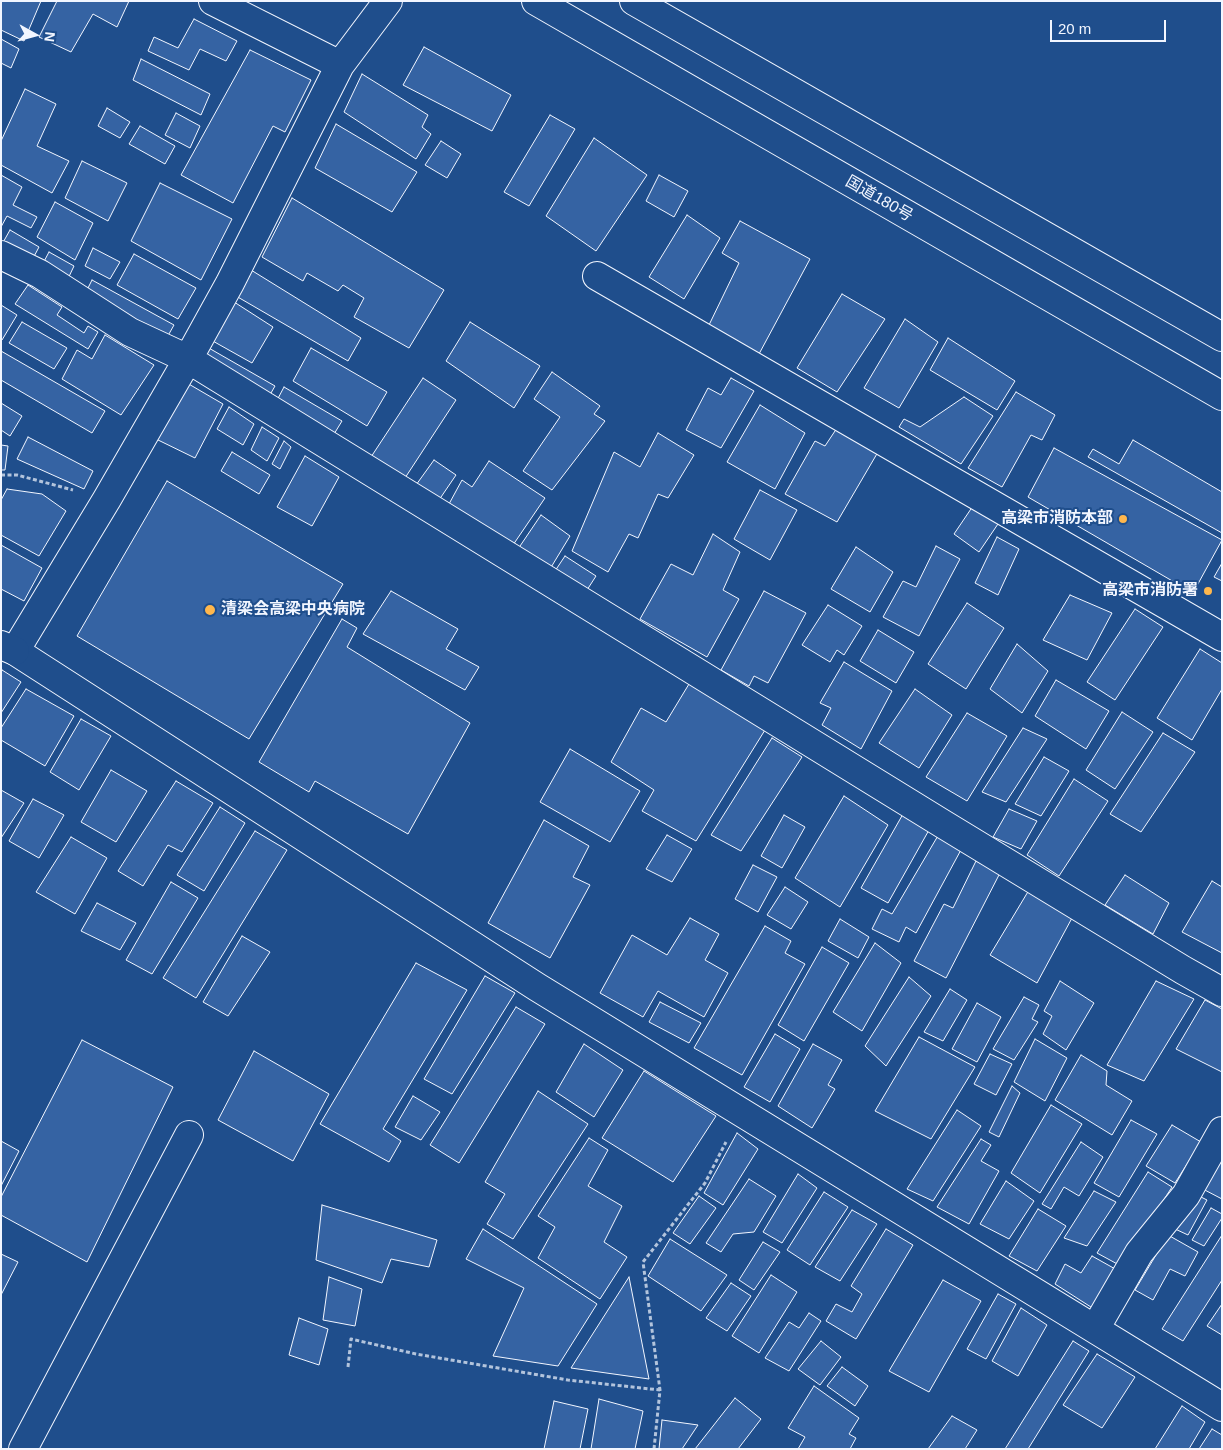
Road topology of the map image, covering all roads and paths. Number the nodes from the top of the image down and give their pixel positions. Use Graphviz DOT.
graph roads {
  1 [pos="213,1"];
  2 [pos="388,1"];
  3 [pos="536,1"];
  4 [pos="634,1"];
  5 [pos="340,65"];
  6 [pos="1,255"];
  7 [pos="597,276"];
  8 [pos="1222,337"];
  9 [pos="188,359"];
  10 [pos="1222,396"];
  11 [pos="1,475"];
  12 [pos="107,499"];
  13 [pos="1222,638"];
  14 [pos="8,648"];
  15 [pos="1222,992"];
  16 [pos="741,1112"];
  17 [pos="1222,1131"];
  18 [pos="189,1135"];
  19 [pos="1094,1330"];
  20 [pos="348,1367"];
  21 [pos="660,1390"];
  22 [pos="1222,1407"];
  23 [pos="23,1449"];
  24 [pos="654,1449"];
  1 -- 5 [label="main road"];
  2 -- 5 [label="main road"];
  3 -- 10 [label="main road, 国道180号"];
  4 -- 8 [label="main road"];
  5 -- 9 [label="main road"];
  6 -- 9 [label="main road"];
  7 -- 13 [label="main road"];
  9 -- 12 [label="main road"];
  9 -- 15 [label="main road"];
  11 -- 12 [label="path"];
  12 -- 14 [label="main road"];
  14 -- 16 [label="main road"];
  16 -- 19 [label="main road"];
  16 -- 21 [label="path"];
  17 -- 19 [label="main road"];
  18 -- 23 [label="main road"];
  19 -- 22 [label="main road"];
  20 -- 21 [label="path"];
  21 -- 24 [label="path"];
}
